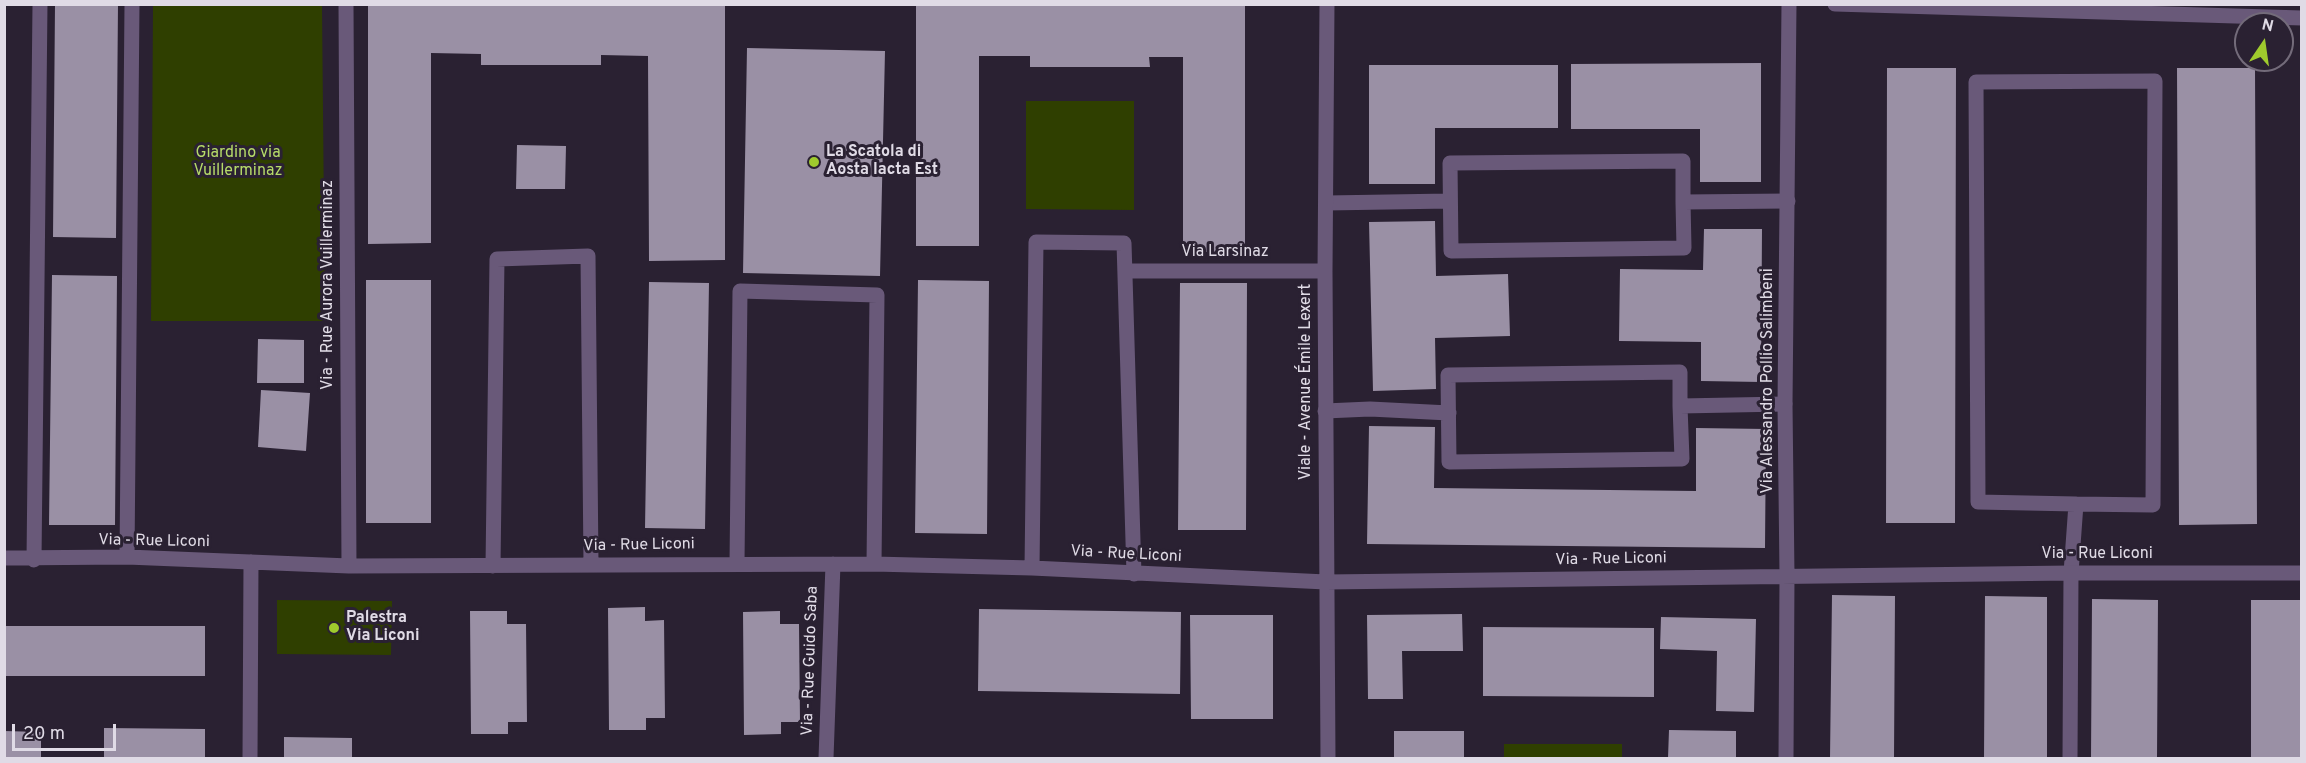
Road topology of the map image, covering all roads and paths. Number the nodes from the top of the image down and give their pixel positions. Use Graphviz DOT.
graph roads {
  1 [pos="40,4"];
  2 [pos="132,4"];
  3 [pos="346,4"];
  4 [pos="1327,4"];
  5 [pos="1789,4"];
  6 [pos="1835,4"];
  7 [pos="2301,18"];
  8 [pos="1450,201"];
  9 [pos="1788,201"];
  10 [pos="1683,202"];
  11 [pos="1326,203"];
  12 [pos="1125,271"];
  13 [pos="1325,271"];
  14 [pos="1785,404"];
  15 [pos="1680,406"];
  16 [pos="1325,411"];
  17 [pos="1449,413"];
  18 [pos="2076,504"];
  19 [pos="4,558"];
  20 [pos="127,558"];
  21 [pos="34,560"];
  22 [pos="251,562"];
  23 [pos="737,563"];
  24 [pos="833,564"];
  25 [pos="874,564"];
  26 [pos="591,565"];
  27 [pos="349,566"];
  28 [pos="493,566"];
  29 [pos="1032,568"];
  30 [pos="2071,573"];
  31 [pos="2301,573"];
  32 [pos="1134,574"];
  33 [pos="1787,576"];
  34 [pos="1326,582"];
  35 [pos="250,759"];
  36 [pos="826,759"];
  37 [pos="1328,759"];
  38 [pos="1786,759"];
  39 [pos="2070,759"];
  1 -- 21 [label="street"];
  2 -- 20 [label="street"];
  3 -- 27 [label="street, Via - Rue Aurora Vuillerminaz"];
  4 -- 11 [label="street, Viale - Avenue Émile Lexert"];
  5 -- 9 [label="street, Via Alessandro Pollio Salimbeni"];
  6 -- 7 [label="street"];
  8 -- 10 [label="street"];
  8 -- 10 [label="street"];
  8 -- 11 [label="street"];
  9 -- 10 [label="street"];
  9 -- 14 [label="street, Via Alessandro Pollio Salimbeni"];
  11 -- 13 [label="street, Viale - Avenue Émile Lexert"];
  12 -- 13 [label="street, Via Larsinaz"];
  12 -- 29 [label="street"];
  12 -- 32 [label="street"];
  13 -- 16 [label="street, Viale - Avenue Émile Lexert"];
  14 -- 15 [label="street"];
  14 -- 33 [label="street, Via Alessandro Pollio Salimbeni"];
  15 -- 17 [label="street"];
  15 -- 17 [label="street"];
  16 -- 17 [label="street"];
  16 -- 34 [label="street, Viale - Avenue Émile Lexert"];
  18 -- 18 [label="street"];
  18 -- 30 [label="street"];
  19 -- 21 [label="street, Via - Rue Liconi"];
  20 -- 21 [label="street, Via - Rue Liconi"];
  20 -- 22 [label="street, Via - Rue Liconi"];
  22 -- 27 [label="street, Via - Rue Liconi"];
  22 -- 35 [label="street"];
  23 -- 24 [label="street, Via - Rue Liconi"];
  23 -- 25 [label="street"];
  23 -- 26 [label="street, Via - Rue Liconi"];
  24 -- 25 [label="street, Via - Rue Liconi"];
  24 -- 36 [label="street, Via - Rue Guido Saba"];
  25 -- 29 [label="street, Via - Rue Liconi"];
  26 -- 28 [label="street, Via - Rue Liconi"];
  26 -- 28 [label="street"];
  27 -- 28 [label="street, Via - Rue Liconi"];
  29 -- 32 [label="street, Via - Rue Liconi"];
  30 -- 31 [label="street, Via - Rue Liconi"];
  30 -- 33 [label="street, Via - Rue Liconi"];
  30 -- 39 [label="street"];
  32 -- 34 [label="street, Via - Rue Liconi"];
  33 -- 34 [label="street, Via - Rue Liconi"];
  33 -- 38 [label="street, Via Alessandro Pollio Salimbeni"];
  34 -- 37 [label="street, Viale - Avenue Émile Lexert"];
}
